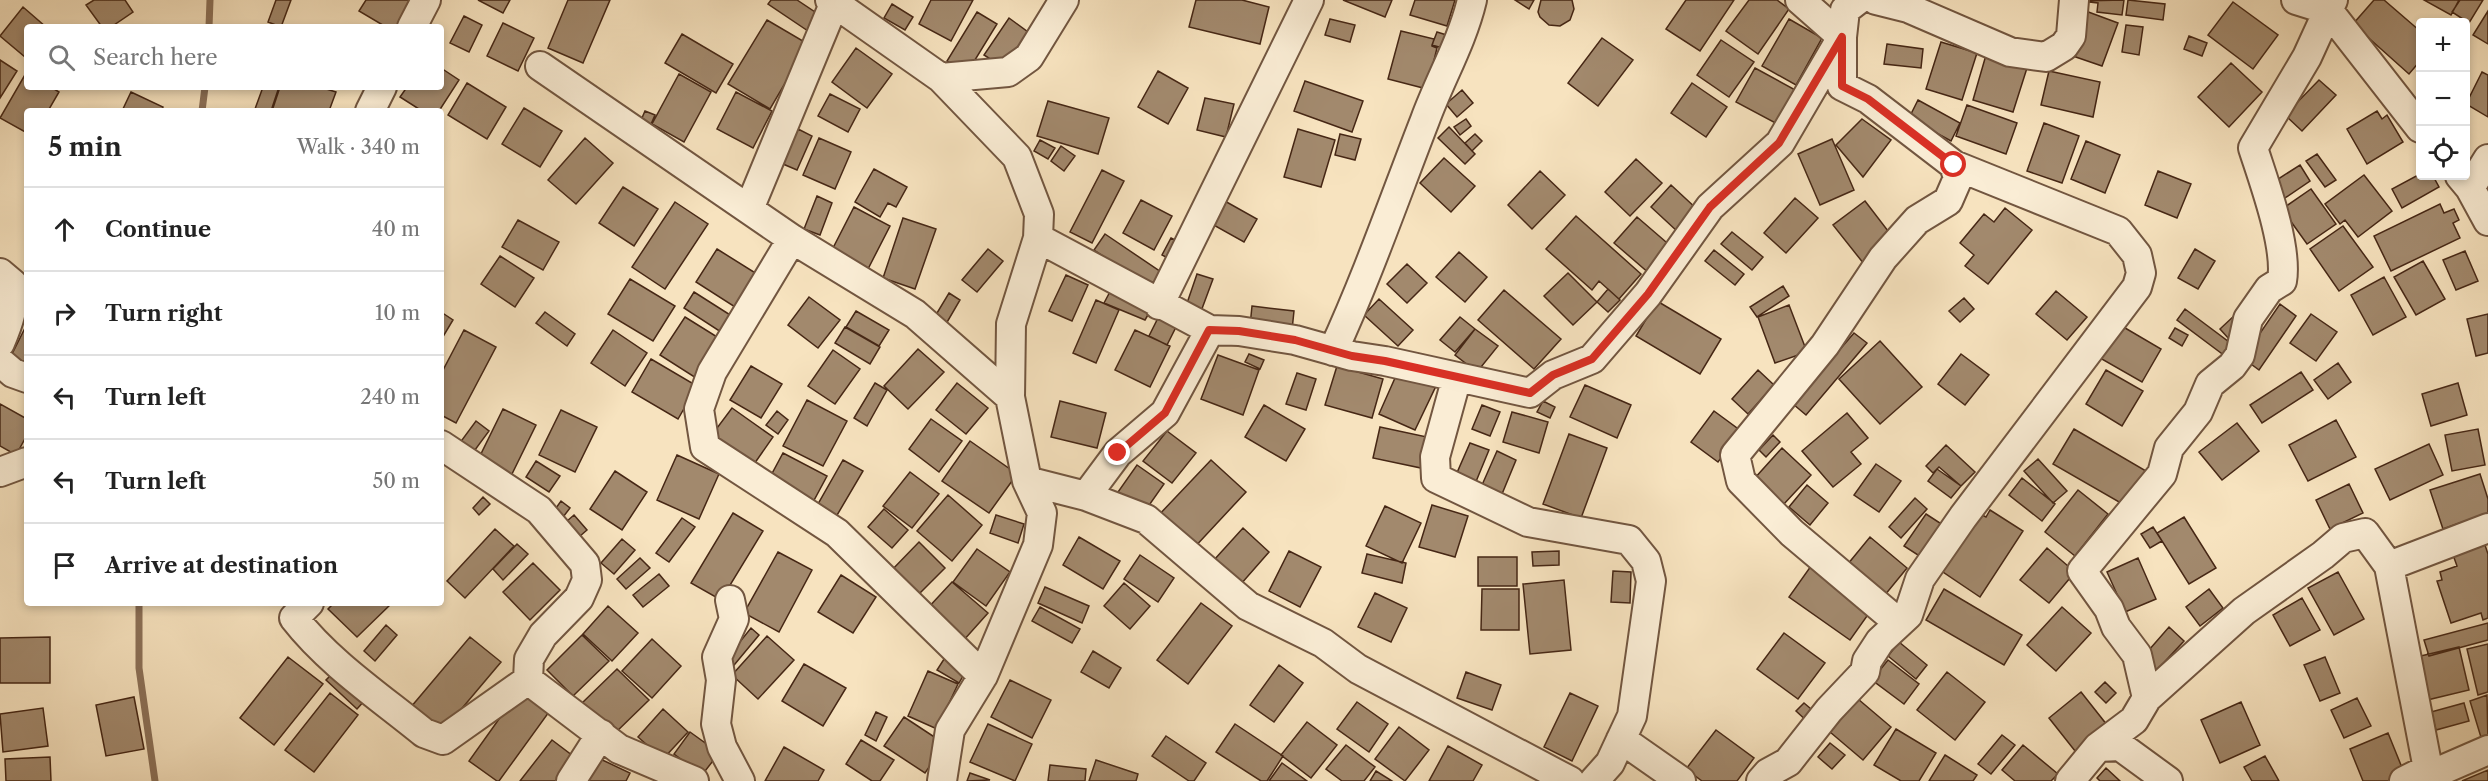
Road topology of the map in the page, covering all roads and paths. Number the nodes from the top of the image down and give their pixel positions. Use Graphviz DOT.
graph roads {
  1 [pos="426,0"];
  2 [pos="1064,0"];
  3 [pos="1309,0"];
  4 [pos="1473,0"];
  5 [pos="1800,0"];
  6 [pos="1858,0"];
  7 [pos="1876,0"];
  8 [pos="2074,0"];
  9 [pos="2296,0"];
  10 [pos="832,2"];
  11 [pos="2330,5"];
  12 [pos="414,24"];
  13 [pos="1842,37"];
  14 [pos="540,66"];
  15 [pos="941,78"];
  16 [pos="380,90"];
  17 [pos="372,108"];
  18 [pos="2420,126"];
  19 [pos="2488,159"];
  20 [pos="1954,165"];
  21 [pos="2477,198"];
  22 [pos="749,209"];
  23 [pos="1038,238"];
  24 [pos="792,239"];
  25 [pos="0,273"];
  26 [pos="1159,305"];
  27 [pos="1209,330"];
  28 [pos="0,343"];
  29 [pos="1334,351"];
  30 [pos="0,362"];
  31 [pos="24,377"];
  32 [pos="1457,377"];
  33 [pos="1010,397"];
  34 [pos="444,447"];
  35 [pos="24,463"];
  36 [pos="0,472"];
  37 [pos="1027,481"];
  38 [pos="1086,496"];
  39 [pos="2488,528"];
  40 [pos="2389,566"];
  41 [pos="730,600"];
  42 [pos="306,606"];
  43 [pos="1899,623"];
  44 [pos="983,676"];
  45 [pos="528,680"];
  46 [pos="2147,698"];
  47 [pos="602,734"];
  48 [pos="1621,739"];
  49 [pos="2098,747"];
  50 [pos="2488,750"];
  51 [pos="2421,777"];
  52 [pos="572,781"];
  53 [pos="694,781"];
  54 [pos="740,781"];
  55 [pos="942,781"];
  56 [pos="1570,781"];
  57 [pos="1594,781"];
  58 [pos="1681,781"];
  59 [pos="1761,781"];
  60 [pos="2070,781"];
  61 [pos="2168,781"];
  1 -- 12 [label="street"];
  2 -- 15 [label="street"];
  3 -- 26 [label="street"];
  4 -- 29 [label="street"];
  5 -- 13 [label="street"];
  6 -- 13 [label="street"];
  7 -- 8 [label="street"];
  9 -- 11 [label="street"];
  10 -- 15 [label="street"];
  10 -- 22 [label="street"];
  11 -- 18 [label="street"];
  11 -- 46 [label="street"];
  13 -- 20 [label="street"];
  13 -- 32 [label="street"];
  14 -- 22 [label="street"];
  15 -- 23 [label="street"];
  16 -- 17 [label="street"];
  19 -- 21 [label="street"];
  20 -- 43 [label="street"];
  20 -- 43 [label="street"];
  22 -- 24 [label="street"];
  23 -- 26 [label="street"];
  23 -- 33 [label="street"];
  24 -- 33 [label="street"];
  24 -- 44 [label="street"];
  25 -- 28 [label="street"];
  26 -- 27 [label="street"];
  27 -- 29 [label="street"];
  27 -- 38 [label="street"];
  29 -- 32 [label="street"];
  30 -- 31 [label="street"];
  32 -- 48 [label="street"];
  33 -- 37 [label="street"];
  34 -- 45 [label="street"];
  35 -- 36 [label="street"];
  37 -- 38 [label="street"];
  37 -- 44 [label="street"];
  38 -- 56 [label="street"];
  39 -- 40 [label="street"];
  40 -- 46 [label="street"];
  40 -- 51 [label="street"];
  41 -- 54 [label="street"];
  42 -- 45 [label="street"];
  43 -- 59 [label="street"];
  44 -- 55 [label="street"];
  45 -- 47 [label="street"];
  46 -- 49 [label="street"];
  47 -- 52 [label="street"];
  47 -- 53 [label="street"];
  48 -- 57 [label="street"];
  48 -- 58 [label="street"];
  49 -- 60 [label="street"];
  49 -- 61 [label="street"];
  50 -- 51 [label="street"];
}
